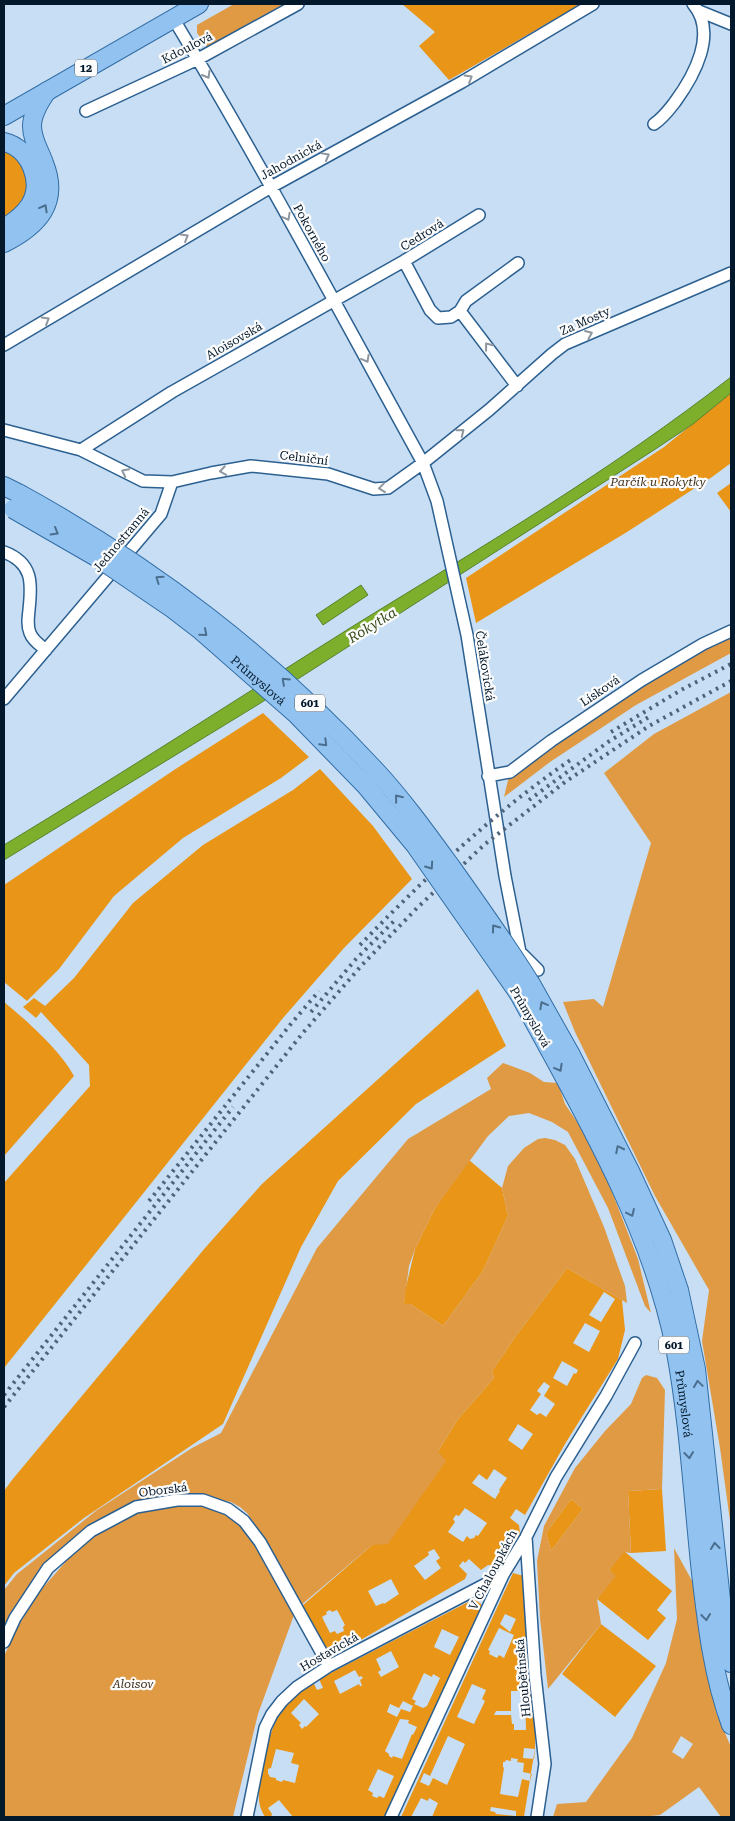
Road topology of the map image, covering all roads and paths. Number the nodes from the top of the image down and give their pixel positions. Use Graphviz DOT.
graph roads {
  1 [pos="199,4"];
  2 [pos="298,4"];
  3 [pos="593,4"];
  4 [pos="696,7"];
  5 [pos="173,18"];
  6 [pos="731,24"];
  7 [pos="198,59"];
  8 [pos="48,90"];
  9 [pos="86,111"];
  10 [pos="4,116"];
  11 [pos="654,124"];
  12 [pos="4,142"];
  13 [pos="38,149"];
  14 [pos="271,187"];
  15 [pos="479,215"];
  16 [pos="4,228"];
  17 [pos="4,243"];
  18 [pos="404,261"];
  19 [pos="518,263"];
  20 [pos="731,273"];
  21 [pos="333,300"];
  22 [pos="460,311"];
  23 [pos="4,345"];
  24 [pos="517,386"];
  25 [pos="4,430"];
  26 [pos="81,450"];
  27 [pos="423,463"];
  28 [pos="172,482"];
  29 [pos="4,486"];
  30 [pos="12,503"];
  31 [pos="4,552"];
  32 [pos="731,631"];
  33 [pos="46,650"];
  34 [pos="4,699"];
  35 [pos="488,776"];
  36 [pos="529,983"];
  37 [pos="635,1343"];
  38 [pos="526,1537"];
  39 [pos="503,1575"];
  40 [pos="4,1642"];
  41 [pos="731,1663"];
  42 [pos="329,1666"];
  43 [pos="731,1725"];
  44 [pos="248,1812"];
  45 [pos="257,1817"];
  46 [pos="391,1817"];
  47 [pos="536,1817"];
  1 -- 5 [label="main road, 12"];
  2 -- 7 [label="street, Kdoulová"];
  14 -- 3 [label="street, Jahodnická, one-way"];
  4 -- 6 [label="street"];
  4 -- 11 [label="street"];
  5 -- 7 [label="street, Pokorného"];
  5 -- 8 [label="main road, 12"];
  7 -- 9 [label="street, Kdoulová"];
  7 -- 14 [label="street, Pokorného, one-way"];
  8 -- 10 [label="main road, 12"];
  8 -- 13 [label="main road"];
  10 -- 13 [label="main road"];
  12 -- 16 [label="main road"];
  17 -- 13 [label="main road, one-way"];
  14 -- 21 [label="street, Pokorného, one-way"];
  23 -- 14 [label="street, Jahodnická, one-way"];
  15 -- 18 [label="street, Cedrová"];
  18 -- 21 [label="street, Aloisovská"];
  18 -- 22 [label="street, Cedrová"];
  19 -- 22 [label="street"];
  24 -- 20 [label="street, Za Mosty, one-way"];
  21 -- 26 [label="street, Aloisovská"];
  21 -- 27 [label="street, Pokorného, one-way"];
  24 -- 22 [label="street, one-way"];
  27 -- 24 [label="street, Za Mosty, one-way"];
  25 -- 26 [label="street"];
  28 -- 26 [label="street, one-way"];
  27 -- 28 [label="street, Celniční, one-way"];
  27 -- 35 [label="street, Čelákovická"];
  28 -- 33 [label="street, Jednostranná"];
  29 -- 30 [label="main road, Průmyslová / 601"];
  30 -- 36 [label="main road, Průmyslová / 601, bridge"];
  31 -- 33 [label="street"];
  32 -- 35 [label="street, Lísková"];
  33 -- 34 [label="street, Jednostranná"];
  35 -- 36 [label="street, Čelákovická"];
  41 -- 36 [label="main road, Průmyslová / 601, one-way"];
  36 -- 43 [label="main road, Průmyslová / 601, one-way"];
  37 -- 38 [label="street, V Chaloupkách"];
  38 -- 39 [label="street, V Chaloupkách"];
  38 -- 47 [label="street, Hloubětínská"];
  39 -- 42 [label="street, Hostavická"];
  39 -- 46 [label="street, V Chaloupkách"];
  40 -- 42 [label="street, Oborská"];
  42 -- 44 [label="street, Hostavická"];
  44 -- 45 [label="street"];
}
